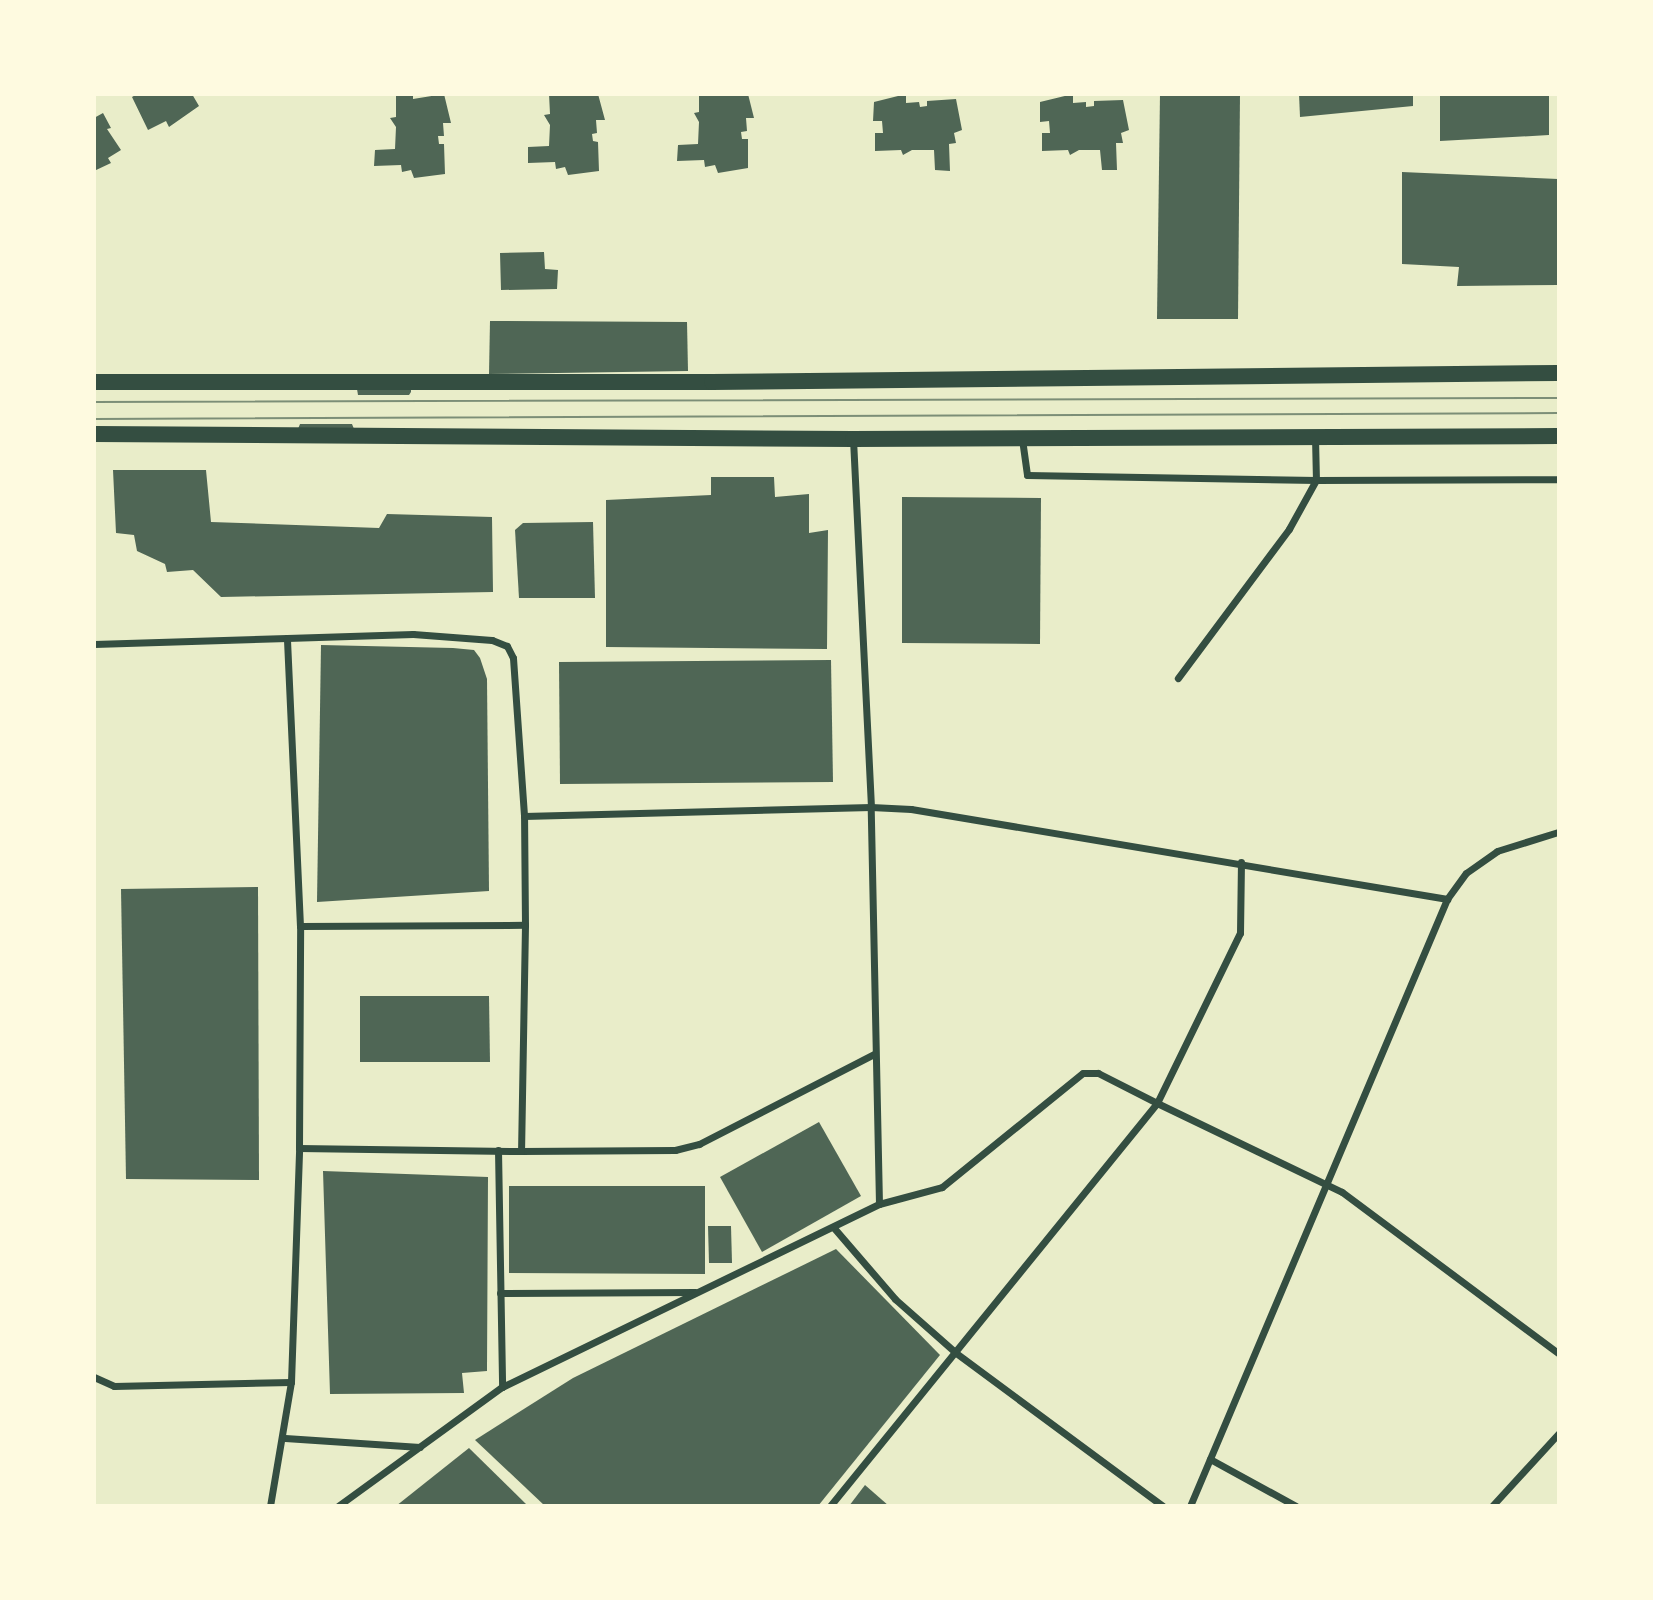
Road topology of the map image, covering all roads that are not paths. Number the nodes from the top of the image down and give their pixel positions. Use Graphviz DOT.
graph roads {
  1 [pos="1559,373"];
  2 [pos="94,382"];
  3 [pos="94,434"];
  4 [pos="1559,436"];
  5 [pos="1315,437"];
  6 [pos="853,439"];
  7 [pos="1022,439"];
  8 [pos="1559,479"];
  9 [pos="1316,480"];
  10 [pos="287,638"];
  11 [pos="94,644"];
  12 [pos="1178,678"];
  13 [pos="871,807"];
  14 [pos="524,816"];
  15 [pos="1559,832"];
  16 [pos="1241,862"];
  17 [pos="1447,899"];
  18 [pos="525,925"];
  19 [pos="300,926"];
  20 [pos="874,1054"];
  21 [pos="1157,1103"];
  22 [pos="299,1148"];
  23 [pos="498,1150"];
  24 [pos="521,1151"];
  25 [pos="1324,1184"];
  26 [pos="879,1204"];
  27 [pos="834,1228"];
  28 [pos="700,1292"];
  29 [pos="500,1293"];
  30 [pos="956,1353"];
  31 [pos="1559,1353"];
  32 [pos="94,1377"];
  33 [pos="291,1382"];
  34 [pos="502,1387"];
  35 [pos="1559,1434"];
  36 [pos="285,1438"];
  37 [pos="420,1447"];
  38 [pos="1210,1459"];
  39 [pos="348,1499"];
  40 [pos="270,1506"];
  41 [pos="338,1506"];
  42 [pos="355,1506"];
  43 [pos="830,1506"];
  44 [pos="1163,1506"];
  45 [pos="1190,1506"];
  46 [pos="1296,1506"];
  47 [pos="1492,1506"];
  1 -- 2 [label="main road"];
  3 -- 6 [label="main road"];
  4 -- 5 [label="main road"];
  5 -- 7 [label="main road"];
  5 -- 9 [label="street"];
  6 -- 7 [label="main road"];
  6 -- 13 [label="street"];
  7 -- 9 [label="street"];
  8 -- 9 [label="street"];
  9 -- 12 [label="street"];
  10 -- 11 [label="street"];
  10 -- 14 [label="street"];
  10 -- 19 [label="street"];
  13 -- 14 [label="street"];
  13 -- 16 [label="street"];
  13 -- 20 [label="street"];
  14 -- 18 [label="street"];
  15 -- 17 [label="street"];
  16 -- 17 [label="street"];
  16 -- 21 [label="street"];
  17 -- 25 [label="street"];
  18 -- 19 [label="street"];
  18 -- 24 [label="street"];
  19 -- 22 [label="street"];
  20 -- 24 [label="street"];
  20 -- 26 [label="street"];
  21 -- 25 [label="street"];
  21 -- 26 [label="street"];
  21 -- 30 [label="street"];
  22 -- 23 [label="street"];
  22 -- 33 [label="street"];
  23 -- 24 [label="street"];
  23 -- 29 [label="street"];
  25 -- 31 [label="street"];
  25 -- 38 [label="street"];
  26 -- 27 [label="street"];
  27 -- 28 [label="street"];
  27 -- 30 [label="street"];
  28 -- 29 [label="street"];
  28 -- 34 [label="street"];
  29 -- 34 [label="street"];
  30 -- 43 [label="street"];
  30 -- 44 [label="street"];
  32 -- 33 [label="street"];
  33 -- 36 [label="street"];
  34 -- 37 [label="street"];
  35 -- 47 [label="street"];
  36 -- 37 [label="street"];
  36 -- 40 [label="street"];
  37 -- 39 [label="street"];
  38 -- 45 [label="street"];
  38 -- 46 [label="street"];
  39 -- 41 [label="street"];
  39 -- 42 [label="street"];
}
